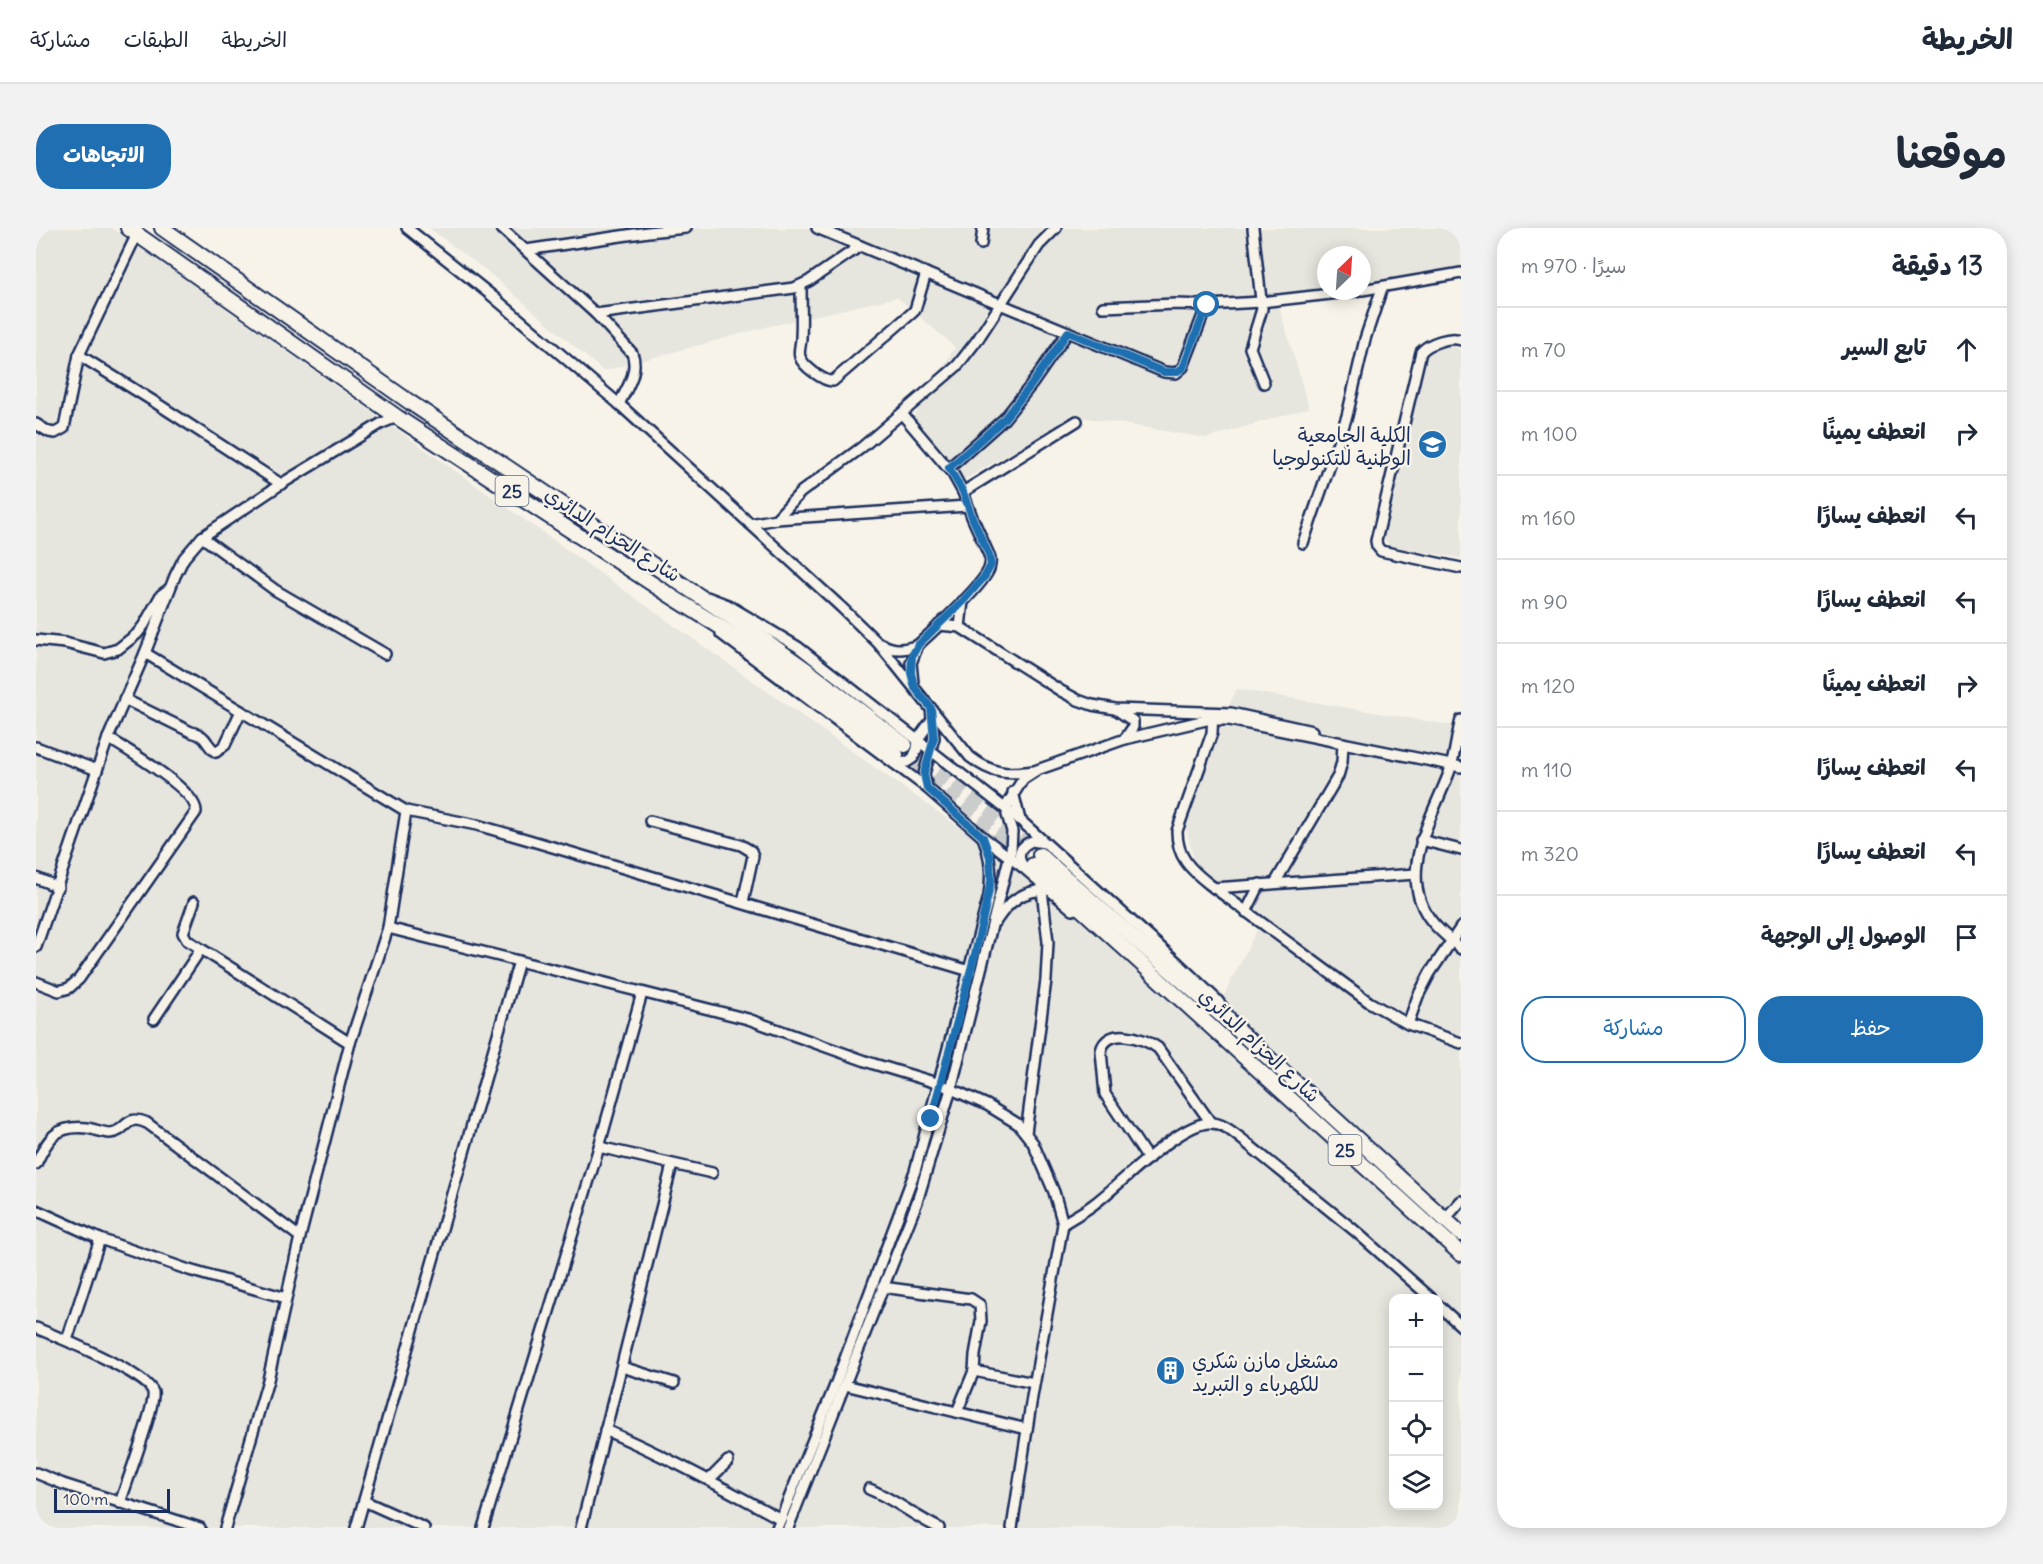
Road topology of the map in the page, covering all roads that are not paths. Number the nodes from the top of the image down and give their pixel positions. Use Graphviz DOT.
graph roads {
  1 [pos="162,228"];
  2 [pos="407,228"];
  3 [pos="501,228"];
  4 [pos="686,228"];
  5 [pos="817,228"];
  6 [pos="983,228"];
  7 [pos="1056,228"];
  8 [pos="1253,228"];
  9 [pos="649,230"];
  10 [pos="132,231"];
  11 [pos="981,244"];
  12 [pos="860,246"];
  13 [pos="526,250"];
  14 [pos="926,273"];
  15 [pos="1461,273"];
  16 [pos="801,286"];
  17 [pos="1382,288"];
  18 [pos="1371,289"];
  19 [pos="1317,296"];
  20 [pos="1261,302"];
  21 [pos="1000,303"];
  22 [pos="1207,305"];
  23 [pos="1103,307"];
  24 [pos="596,314"];
  25 [pos="1068,332"];
  26 [pos="1461,340"];
  27 [pos="79,355"];
  28 [pos="1264,383"];
  29 [pos="619,404"];
  30 [pos="902,414"];
  31 [pos="398,417"];
  32 [pos="1077,421"];
  33 [pos="36,424"];
  34 [pos="949,468"];
  35 [pos="280,484"];
  36 [pos="963,492"];
  37 [pos="967,506"];
  38 [pos="776,519"];
  39 [pos="750,524"];
  40 [pos="202,537"];
  41 [pos="1303,543"];
  42 [pos="1461,568"];
  43 [pos="171,587"];
  44 [pos="963,601"];
  45 [pos="939,625"];
  46 [pos="960,627"];
  47 [pos="36,640"];
  48 [pos="878,643"];
  49 [pos="918,645"];
  50 [pos="145,653"];
  51 [pos="385,654"];
  52 [pos="915,688"];
  53 [pos="124,699"];
  54 [pos="931,708"];
  55 [pos="1115,709"];
  56 [pos="241,711"];
  57 [pos="1213,715"];
  58 [pos="1461,720"];
  59 [pos="931,721"];
  60 [pos="108,738"];
  61 [pos="1125,739"];
  62 [pos="1343,743"];
  63 [pos="36,747"];
  64 [pos="903,750"];
  65 [pos="931,750"];
  66 [pos="1457,763"];
  67 [pos="97,770"];
  68 [pos="1037,770"];
  69 [pos="927,788"];
  70 [pos="1013,792"];
  71 [pos="1007,810"];
  72 [pos="406,811"];
  73 [pos="1020,820"];
  74 [pos="650,821"];
  75 [pos="983,837"];
  76 [pos="1421,840"];
  77 [pos="1461,850"];
  78 [pos="1009,858"];
  79 [pos="1035,858"];
  80 [pos="1416,874"];
  81 [pos="36,878"];
  82 [pos="1275,883"];
  83 [pos="1260,884"];
  84 [pos="58,887"];
  85 [pos="1214,888"];
  86 [pos="1046,890"];
  87 [pos="194,902"];
  88 [pos="743,902"];
  89 [pos="1246,912"];
  90 [pos="1461,927"];
  91 [pos="388,928"];
  92 [pos="991,928"];
  93 [pos="1452,941"];
  94 [pos="36,947"];
  95 [pos="201,949"];
  96 [pos="1461,949"];
  97 [pos="979,955"];
  98 [pos="519,961"];
  99 [pos="970,971"];
  100 [pos="36,982"];
  101 [pos="642,993"];
  102 [pos="154,1019"];
  103 [pos="1407,1024"];
  104 [pos="351,1043"];
  105 [pos="1230,1043"];
  106 [pos="1461,1043"];
  107 [pos="940,1084"];
  108 [pos="951,1089"];
  109 [pos="1211,1123"];
  110 [pos="1026,1133"];
  111 [pos="600,1147"];
  112 [pos="1148,1159"];
  113 [pos="36,1164"];
  114 [pos="672,1165"];
  115 [pos="712,1173"];
  116 [pos="1461,1201"];
  117 [pos="36,1210"];
  118 [pos="1445,1219"];
  119 [pos="1063,1224"];
  120 [pos="1461,1234"];
  121 [pos="300,1237"];
  122 [pos="100,1239"];
  123 [pos="1461,1254"];
  124 [pos="882,1287"];
  125 [pos="1425,1294"];
  126 [pos="286,1298"];
  127 [pos="1443,1310"];
  128 [pos="1461,1326"];
  129 [pos="36,1328"];
  130 [pos="67,1340"];
  131 [pos="622,1367"];
  132 [pos="974,1371"];
  133 [pos="674,1383"];
  134 [pos="1034,1383"];
  135 [pos="845,1385"];
  136 [pos="957,1412"];
  137 [pos="1027,1429"];
  138 [pos="605,1430"];
  139 [pos="728,1461"];
  140 [pos="36,1473"];
  141 [pos="710,1480"];
  142 [pos="869,1489"];
  143 [pos="364,1501"];
  144 [pos="120,1503"];
  145 [pos="779,1524"];
  146 [pos="200,1528"];
  147 [pos="225,1528"];
  148 [pos="356,1528"];
  149 [pos="424,1528"];
  150 [pos="483,1528"];
  151 [pos="581,1528"];
  152 [pos="788,1528"];
  153 [pos="939,1528"];
  154 [pos="1012,1528"];
  1 -- 64 [label="highway, شارع الحزام الدائري / 25"];
  2 -- 29 [label="street"];
  3 -- 13 [label="street"];
  4 -- 9 [label="street"];
  5 -- 12 [label="street"];
  6 -- 11 [label="street"];
  7 -- 21 [label="street"];
  8 -- 20 [label="street"];
  9 -- 13 [label="street"];
  10 -- 27 [label="street"];
  10 -- 31 [label="highway, شارع الحزام الدائري / 25"];
  12 -- 14 [label="street"];
  12 -- 16 [label="street"];
  13 -- 24 [label="street"];
  14 -- 16 [label="street"];
  14 -- 21 [label="street"];
  15 -- 17 [label="street"];
  16 -- 24 [label="street"];
  17 -- 18 [label="street"];
  17 -- 41 [label="street"];
  19 -- 20 [label="street"];
  20 -- 22 [label="street"];
  20 -- 28 [label="street"];
  21 -- 25 [label="street"];
  21 -- 30 [label="street"];
  22 -- 23 [label="street"];
  22 -- 25 [label="street"];
  24 -- 29 [label="street"];
  25 -- 34 [label="street"];
  26 -- 42 [label="street"];
  27 -- 33 [label="street"];
  27 -- 35 [label="street"];
  29 -- 39 [label="street"];
  30 -- 34 [label="street"];
  30 -- 38 [label="street"];
  31 -- 35 [label="street"];
  31 -- 64 [label="highway, شارع الحزام الدائري / 25"];
  32 -- 36 [label="street"];
  34 -- 36 [label="street"];
  35 -- 40 [label="street"];
  36 -- 37 [label="street"];
  37 -- 38 [label="street"];
  37 -- 44 [label="street"];
  38 -- 39 [label="street"];
  39 -- 48 [label="street"];
  40 -- 43 [label="street"];
  40 -- 51 [label="street"];
  43 -- 47 [label="street"];
  43 -- 50 [label="street"];
  44 -- 45 [label="street"];
  44 -- 46 [label="street"];
  45 -- 46 [label="street"];
  45 -- 49 [label="street"];
  46 -- 55 [label="street"];
  48 -- 49 [label="street"];
  48 -- 52 [label="street"];
  49 -- 52 [label="street"];
  50 -- 53 [label="street"];
  50 -- 56 [label="street"];
  52 -- 54 [label="street"];
  53 -- 56 [label="street"];
  53 -- 60 [label="street"];
  54 -- 59 [label="street"];
  54 -- 68 [label="street"];
  55 -- 57 [label="street"];
  55 -- 61 [label="street"];
  56 -- 72 [label="street"];
  57 -- 61 [label="street"];
  57 -- 62 [label="street"];
  57 -- 66 [label="street"];
  57 -- 85 [label="street"];
  58 -- 66 [label="street"];
  59 -- 64 [label="street"];
  59 -- 65 [label="street"];
  60 -- 67 [label="street"];
  60 -- 100 [label="street"];
  61 -- 68 [label="street"];
  62 -- 66 [label="street"];
  62 -- 82 [label="street"];
  63 -- 67 [label="street"];
  64 -- 65 [label="street"];
  64 -- 69 [label="street"];
  65 -- 69 [label="street"];
  65 -- 71 [label="street"];
  66 -- 76 [label="street"];
  67 -- 84 [label="street"];
  68 -- 70 [label="street"];
  69 -- 75 [label="street"];
  70 -- 71 [label="street"];
  70 -- 73 [label="street"];
  71 -- 73 [label="street"];
  71 -- 78 [label="street"];
  72 -- 88 [label="street"];
  72 -- 91 [label="street"];
  73 -- 79 [label="street"];
  74 -- 88 [label="street"];
  75 -- 78 [label="street"];
  75 -- 97 [label="street"];
  76 -- 77 [label="street"];
  76 -- 80 [label="street"];
  78 -- 79 [label="street"];
  78 -- 92 [label="street"];
  79 -- 86 [label="street"];
  79 -- 105 [label="highway, شارع الحزام الدائري / 25"];
  79 -- 118 [label="highway, شارع الحزام الدائري / 25"];
  80 -- 82 [label="street"];
  80 -- 93 [label="street"];
  81 -- 84 [label="street"];
  82 -- 83 [label="street"];
  83 -- 85 [label="street"];
  83 -- 89 [label="street"];
  84 -- 94 [label="street"];
  85 -- 89 [label="street"];
  86 -- 92 [label="street"];
  86 -- 105 [label="street"];
  86 -- 110 [label="street"];
  87 -- 95 [label="street"];
  88 -- 99 [label="street"];
  89 -- 103 [label="street"];
  90 -- 93 [label="street"];
  91 -- 98 [label="street"];
  91 -- 104 [label="street"];
  92 -- 97 [label="street"];
  93 -- 96 [label="street"];
  93 -- 103 [label="street"];
  95 -- 102 [label="street"];
  95 -- 104 [label="street"];
  97 -- 99 [label="street"];
  97 -- 108 [label="street"];
  98 -- 101 [label="street"];
  98 -- 143 [label="street"];
  99 -- 107 [label="street"];
  101 -- 107 [label="street"];
  101 -- 111 [label="street"];
  103 -- 106 [label="street"];
  104 -- 121 [label="street"];
  105 -- 123 [label="highway, شارع الحزام الدائري / 25"];
  107 -- 108 [label="street"];
  107 -- 145 [label="street"];
  108 -- 110 [label="street"];
  108 -- 124 [label="street"];
  109 -- 112 [label="street"];
  109 -- 112 [label="street"];
  109 -- 125 [label="street"];
  110 -- 119 [label="street"];
  111 -- 114 [label="street"];
  111 -- 150 [label="street"];
  112 -- 119 [label="street"];
  113 -- 121 [label="street"];
  114 -- 115 [label="street"];
  114 -- 131 [label="street"];
  116 -- 118 [label="street"];
  117 -- 122 [label="street"];
  118 -- 120 [label="highway, شارع الحزام الدائري / 25"];
  119 -- 134 [label="street"];
  121 -- 126 [label="street"];
  122 -- 126 [label="street"];
  122 -- 130 [label="street"];
  124 -- 132 [label="street"];
  124 -- 135 [label="street"];
  126 -- 147 [label="street"];
  127 -- 128 [label="street"];
  129 -- 130 [label="street"];
  130 -- 144 [label="street"];
  131 -- 133 [label="street"];
  131 -- 138 [label="street"];
  132 -- 134 [label="street"];
  132 -- 136 [label="street"];
  134 -- 137 [label="street"];
  135 -- 136 [label="street"];
  135 -- 152 [label="street"];
  136 -- 137 [label="street"];
  137 -- 154 [label="street"];
  138 -- 141 [label="street"];
  138 -- 151 [label="street"];
  139 -- 141 [label="street"];
  140 -- 144 [label="street"];
  141 -- 145 [label="street"];
  142 -- 153 [label="street"];
  143 -- 148 [label="street"];
  143 -- 149 [label="street"];
  144 -- 146 [label="street"];
}
